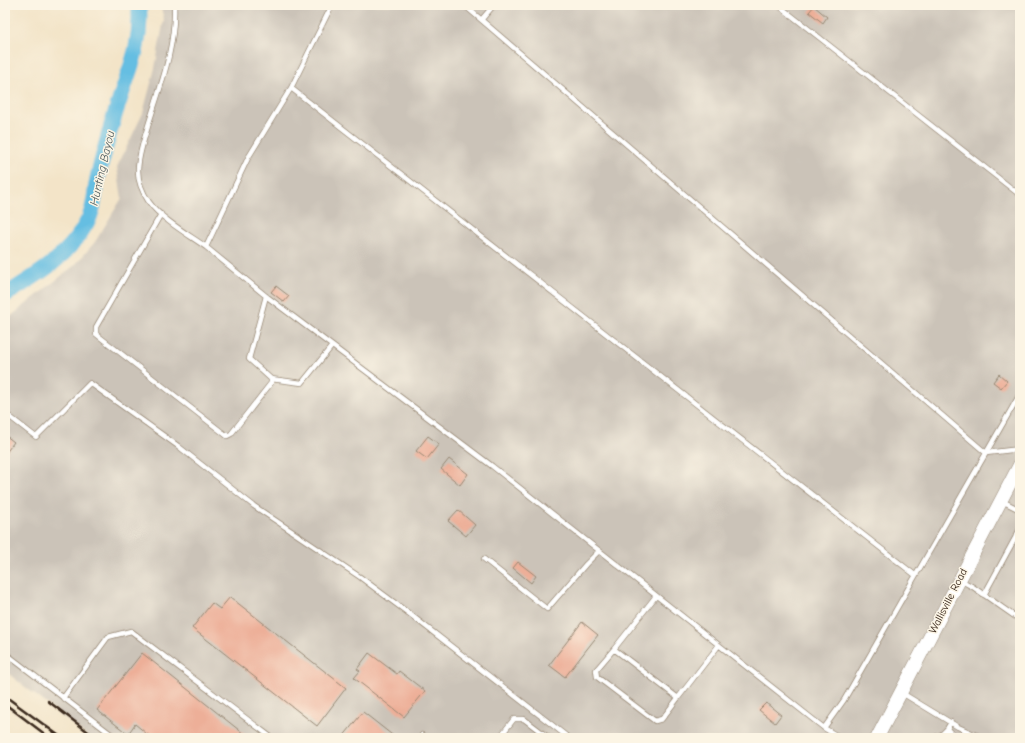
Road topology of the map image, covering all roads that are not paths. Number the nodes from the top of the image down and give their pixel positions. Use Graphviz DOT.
graph roads {
  1 [pos="174,5"];
  2 [pos="332,5"];
  3 [pos="464,5"];
  4 [pos="494,5"];
  5 [pos="778,5"];
  6 [pos="482,19"];
  7 [pos="291,88"];
  8 [pos="1020,195"];
  9 [pos="161,214"];
  10 [pos="206,247"];
  11 [pos="266,296"];
  12 [pos="332,346"];
  13 [pos="272,379"];
  14 [pos="1020,394"];
  15 [pos="5,412"];
  16 [pos="1020,449"];
  17 [pos="986,453"];
  18 [pos="1020,464"];
  19 [pos="1001,500"];
  20 [pos="1020,510"];
  21 [pos="1020,529"];
  22 [pos="599,551"];
  23 [pos="484,559"];
  24 [pos="915,575"];
  25 [pos="959,580"];
  26 [pos="984,595"];
  27 [pos="656,596"];
  28 [pos="1020,620"];
  29 [pos="719,645"];
  30 [pos="614,649"];
  31 [pos="5,653"];
  32 [pos="901,692"];
  33 [pos="63,698"];
  34 [pos="678,698"];
  35 [pos="951,722"];
  36 [pos="824,728"];
  37 [pos="947,729"];
  38 [pos="116,738"];
  39 [pos="272,738"];
  40 [pos="499,738"];
  41 [pos="548,738"];
  42 [pos="569,738"];
  43 [pos="841,738"];
  44 [pos="877,738"];
  45 [pos="932,738"];
  46 [pos="956,738"];
  47 [pos="983,738"];
  1 -- 9 [label="lane"];
  2 -- 7 [label="lane"];
  3 -- 6 [label="lane"];
  4 -- 6 [label="lane"];
  5 -- 8 [label="lane"];
  6 -- 17 [label="lane"];
  7 -- 10 [label="lane"];
  7 -- 24 [label="lane"];
  9 -- 10 [label="lane"];
  9 -- 13 [label="lane"];
  10 -- 11 [label="lane"];
  11 -- 12 [label="lane"];
  11 -- 13 [label="lane"];
  12 -- 13 [label="lane"];
  12 -- 22 [label="lane"];
  14 -- 17 [label="lane"];
  15 -- 42 [label="lane"];
  16 -- 17 [label="lane"];
  17 -- 24 [label="lane"];
  18 -- 19 [label="main road, Wallisville Road"];
  19 -- 20 [label="lane"];
  19 -- 25 [label="main road, Wallisville Road"];
  21 -- 26 [label="lane"];
  22 -- 23 [label="lane"];
  22 -- 27 [label="lane"];
  24 -- 36 [label="lane"];
  25 -- 26 [label="lane"];
  25 -- 32 [label="main road, Wallisville Road"];
  26 -- 28 [label="lane"];
  27 -- 29 [label="lane"];
  27 -- 30 [label="lane"];
  29 -- 34 [label="lane"];
  29 -- 36 [label="lane"];
  30 -- 34 [label="lane"];
  30 -- 34 [label="lane"];
  31 -- 33 [label="lane"];
  32 -- 35 [label="lane"];
  32 -- 44 [label="main road, Wallisville Road"];
  33 -- 38 [label="lane"];
  33 -- 39 [label="lane"];
  35 -- 37 [label="lane"];
  35 -- 47 [label="lane"];
  36 -- 43 [label="lane"];
  37 -- 45 [label="lane"];
  37 -- 46 [label="lane"];
  40 -- 41 [label="lane"];
}
